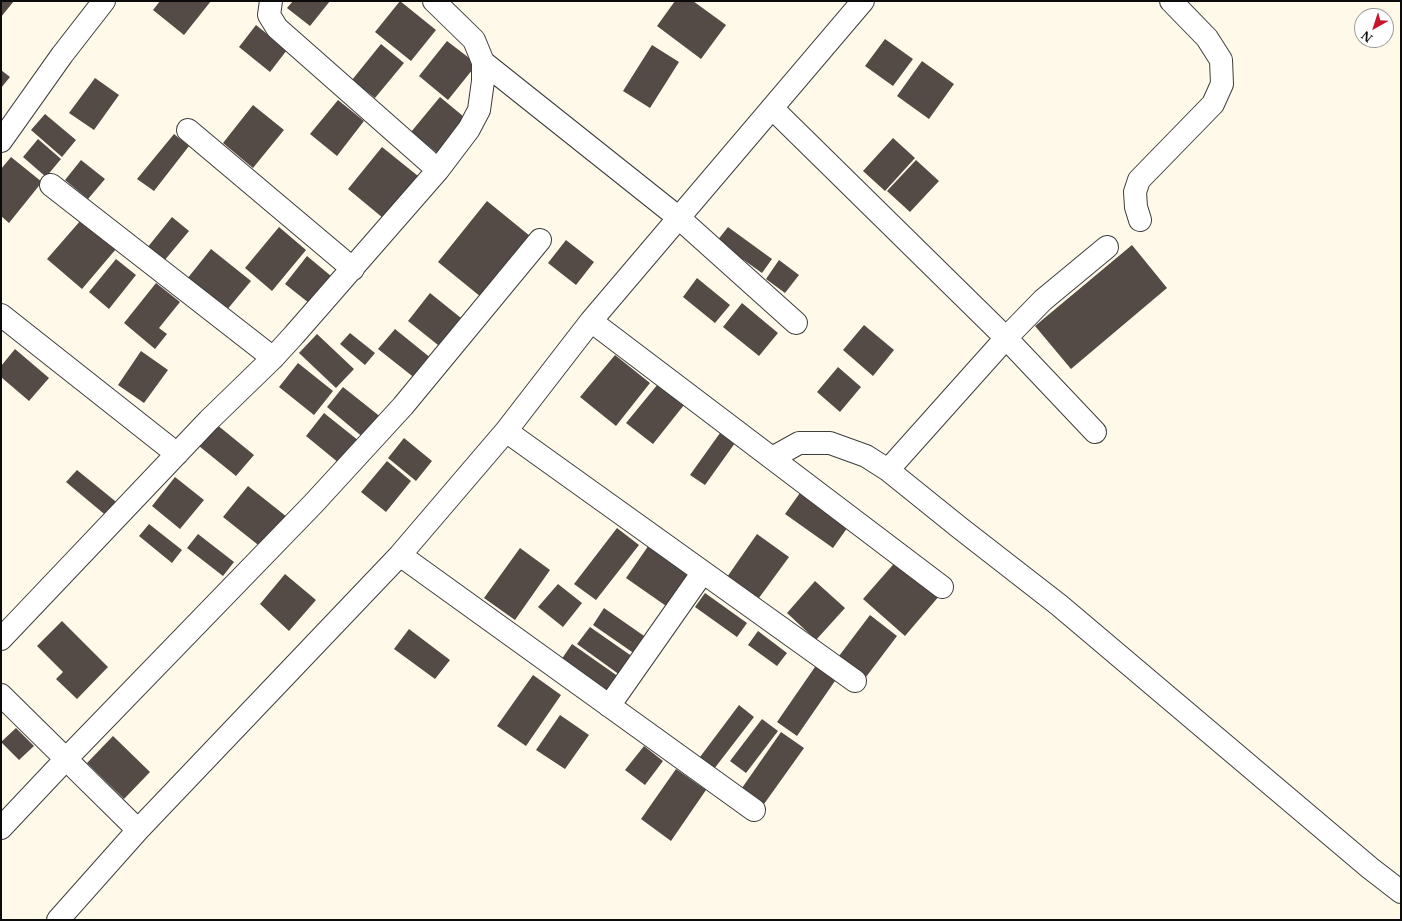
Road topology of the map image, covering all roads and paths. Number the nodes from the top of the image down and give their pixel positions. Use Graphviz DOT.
graph roads {
  1 [pos="104,1"];
  2 [pos="271,1"];
  3 [pos="434,1"];
  4 [pos="1171,1"];
  5 [pos="861,2"];
  6 [pos="483,62"];
  7 [pos="772,108"];
  8 [pos="188,130"];
  9 [pos="1,141"];
  10 [pos="438,170"];
  11 [pos="51,185"];
  12 [pos="679,218"];
  13 [pos="1140,220"];
  14 [pos="540,240"];
  15 [pos="1107,247"];
  16 [pos="353,269"];
  17 [pos="1,316"];
  18 [pos="591,321"];
  19 [pos="796,323"];
  20 [pos="1006,338"];
  21 [pos="273,358"];
  22 [pos="506,431"];
  23 [pos="1095,432"];
  24 [pos="178,454"];
  25 [pos="772,458"];
  26 [pos="888,470"];
  27 [pos="400,555"];
  28 [pos="703,572"];
  29 [pos="942,587"];
  30 [pos="1,639"];
  31 [pos="855,681"];
  32 [pos="1,695"];
  33 [pos="609,706"];
  34 [pos="66,759"];
  35 [pos="754,810"];
  36 [pos="1,828"];
  37 [pos="138,830"];
  38 [pos="1401,892"];
  39 [pos="58,920"];
  1 -- 9 [label="street"];
  2 -- 10 [label="street"];
  3 -- 6 [label="street"];
  4 -- 13 [label="street"];
  5 -- 7 [label="street"];
  6 -- 10 [label="street"];
  6 -- 12 [label="street"];
  7 -- 12 [label="street"];
  7 -- 20 [label="street"];
  8 -- 16 [label="street"];
  10 -- 16 [label="street"];
  11 -- 21 [label="street"];
  12 -- 18 [label="street"];
  12 -- 19 [label="street"];
  14 -- 34 [label="street"];
  15 -- 20 [label="street"];
  16 -- 21 [label="street"];
  17 -- 24 [label="street"];
  18 -- 22 [label="street"];
  18 -- 25 [label="street"];
  20 -- 23 [label="street"];
  20 -- 26 [label="street"];
  21 -- 24 [label="street"];
  22 -- 27 [label="street"];
  22 -- 28 [label="street"];
  24 -- 30 [label="street"];
  25 -- 26 [label="street"];
  25 -- 29 [label="street"];
  26 -- 38 [label="street"];
  27 -- 33 [label="street"];
  27 -- 37 [label="street"];
  28 -- 31 [label="street"];
  28 -- 33 [label="street"];
  32 -- 34 [label="street"];
  33 -- 35 [label="street"];
  34 -- 36 [label="street"];
  34 -- 37 [label="street"];
  37 -- 39 [label="street"];
}
